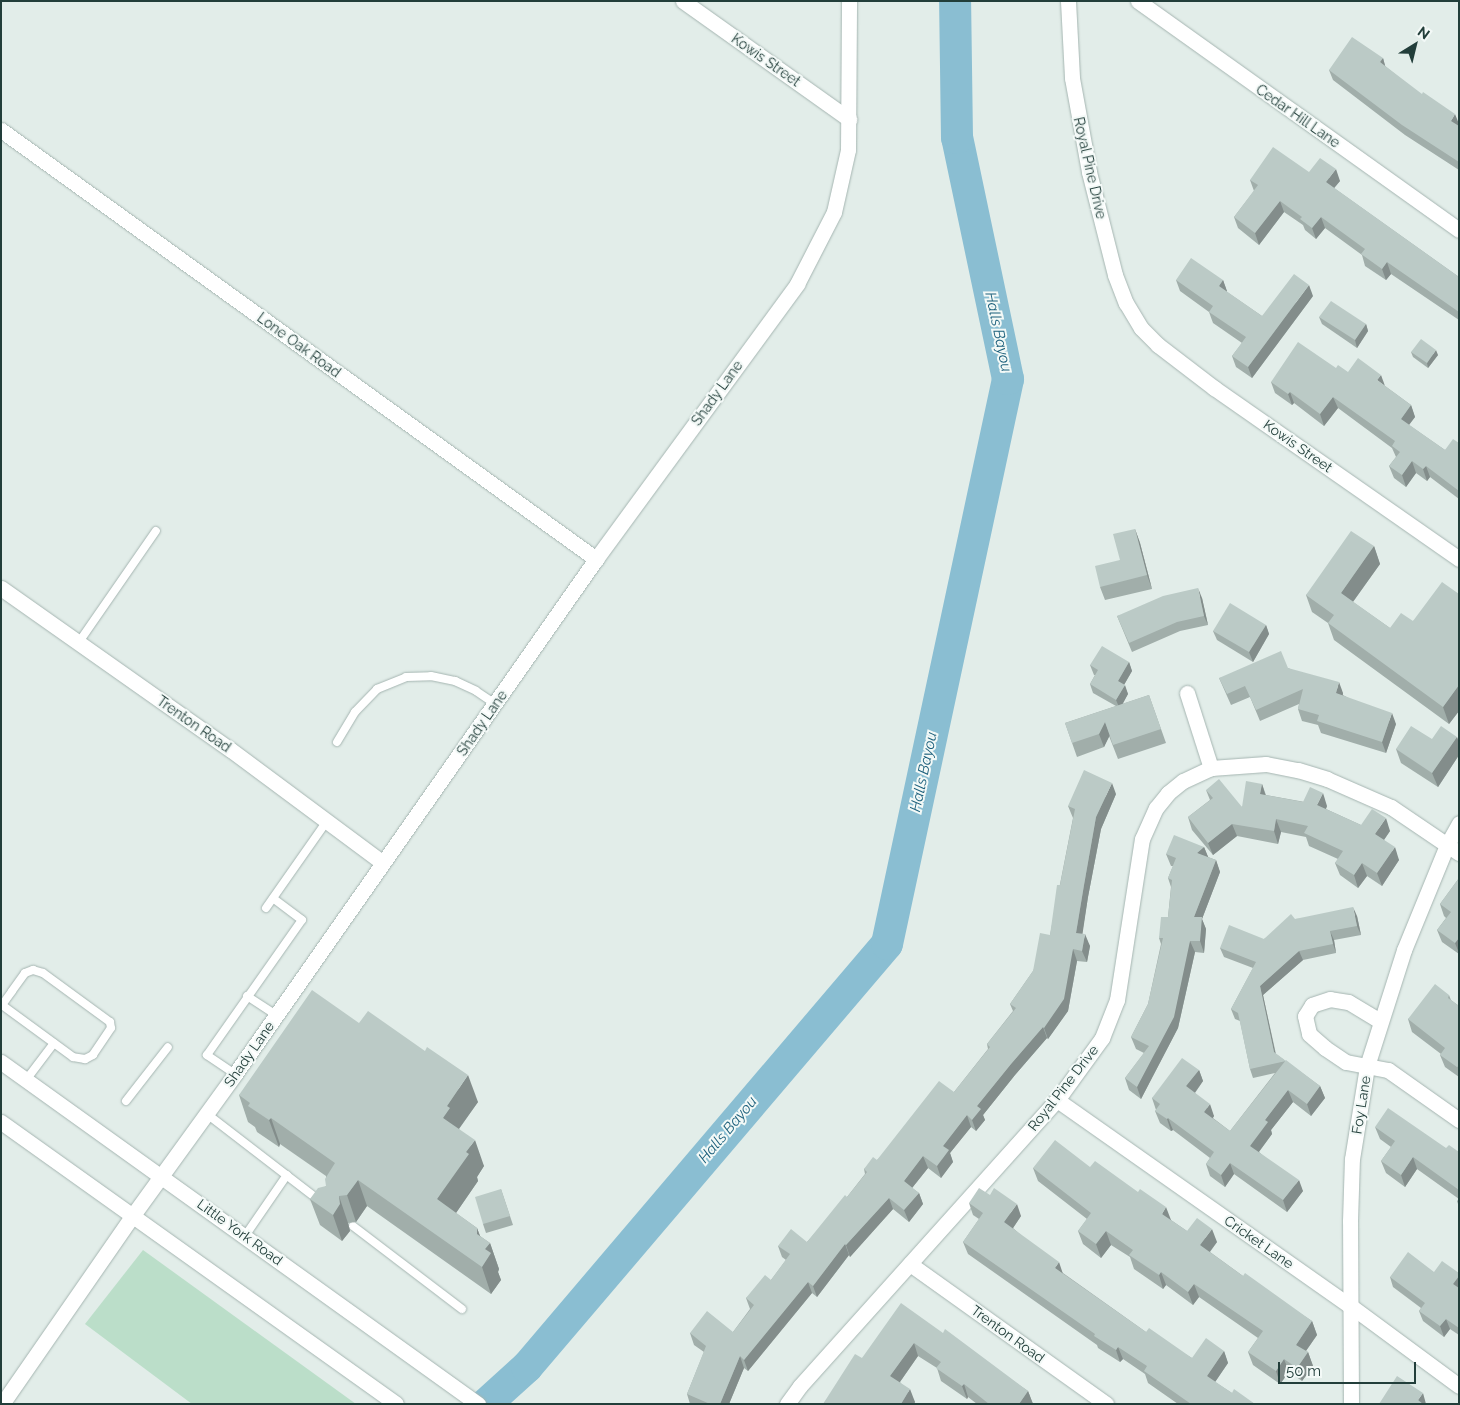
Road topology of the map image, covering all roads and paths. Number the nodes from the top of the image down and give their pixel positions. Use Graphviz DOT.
graph roads {
  1 [pos="683,1"];
  2 [pos="849,1"];
  3 [pos="1068,1"];
  4 [pos="1138,1"];
  5 [pos="849,118"];
  6 [pos="1,130"];
  7 [pos="1459,230"];
  8 [pos="1141,328"];
  9 [pos="156,531"];
  10 [pos="596,559"];
  11 [pos="1459,560"];
  12 [pos="5,593"];
  13 [pos="79,642"];
  14 [pos="1187,693"];
  15 [pos="495,704"];
  16 [pos="337,742"];
  17 [pos="1211,768"];
  18 [pos="327,821"];
  19 [pos="1459,823"];
  20 [pos="1453,848"];
  21 [pos="383,863"];
  22 [pos="273,898"];
  23 [pos="266,908"];
  24 [pos="247,996"];
  25 [pos="1,1006"];
  26 [pos="276,1015"];
  27 [pos="1380,1021"];
  28 [pos="54,1043"];
  29 [pos="168,1047"];
  30 [pos="1,1062"];
  31 [pos="1367,1066"];
  32 [pos="235,1074"];
  33 [pos="26,1080"];
  34 [pos="1057,1100"];
  35 [pos="126,1101"];
  36 [pos="207,1114"];
  37 [pos="1459,1120"];
  38 [pos="1,1122"];
  39 [pos="162,1175"];
  40 [pos="287,1176"];
  41 [pos="325,1205"];
  42 [pos="133,1215"];
  43 [pos="353,1226"];
  44 [pos="245,1236"];
  45 [pos="910,1264"];
  46 [pos="1352,1307"];
  47 [pos="462,1309"];
  48 [pos="1459,1386"];
  49 [pos="392,1401"];
  50 [pos="2,1404"];
  51 [pos="478,1404"];
  52 [pos="787,1404"];
  53 [pos="1106,1404"];
  54 [pos="1351,1404"];
  1 -- 5 [label="street, Kowis Street"];
  2 -- 5 [label="street, Shady Lane"];
  3 -- 8 [label="street, Royal Pine Drive"];
  4 -- 7 [label="street, Cedar Hill Lane"];
  5 -- 10 [label="street, Shady Lane"];
  6 -- 10 [label="street, Lone Oak Road"];
  8 -- 11 [label="street, Kowis Street"];
  9 -- 13 [label="lane"];
  10 -- 15 [label="street, Shady Lane"];
  12 -- 13 [label="street, Trenton Road"];
  13 -- 18 [label="street, Trenton Road"];
  14 -- 17 [label="street"];
  15 -- 16 [label="lane"];
  15 -- 21 [label="street, Shady Lane"];
  17 -- 20 [label="street"];
  17 -- 34 [label="street, Royal Pine Drive"];
  18 -- 21 [label="street, Trenton Road"];
  18 -- 22 [label="lane"];
  19 -- 20 [label="street, Foy Lane"];
  20 -- 27 [label="street, Foy Lane"];
  21 -- 26 [label="street, Shady Lane"];
  22 -- 23 [label="lane"];
  22 -- 24 [label="lane"];
  24 -- 26 [label="lane"];
  24 -- 32 [label="lane"];
  25 -- 28 [label="lane"];
  25 -- 28 [label="lane"];
  26 -- 32 [label="street, Shady Lane"];
  27 -- 31 [label="street, Foy Lane"];
  27 -- 31 [label="street"];
  28 -- 33 [label="lane"];
  29 -- 35 [label="lane"];
  30 -- 33 [label="street, Little York Road"];
  31 -- 37 [label="street"];
  31 -- 46 [label="street, Foy Lane"];
  32 -- 36 [label="street, Shady Lane"];
  33 -- 39 [label="street, Little York Road"];
  34 -- 45 [label="street, Royal Pine Drive"];
  34 -- 46 [label="street, Cricket Lane"];
  36 -- 39 [label="street, Shady Lane"];
  36 -- 40 [label="lane"];
  38 -- 42 [label="street"];
  39 -- 42 [label="street, Shady Lane"];
  39 -- 44 [label="street, Little York Road"];
  40 -- 41 [label="lane"];
  40 -- 44 [label="lane"];
  42 -- 49 [label="street"];
  42 -- 50 [label="street, Shady Lane"];
  43 -- 47 [label="lane"];
  44 -- 51 [label="street, Little York Road"];
  45 -- 52 [label="street, Royal Pine Drive"];
  45 -- 53 [label="street, Trenton Road"];
  46 -- 48 [label="street, Cricket Lane"];
  46 -- 54 [label="street, Foy Lane"];
}
